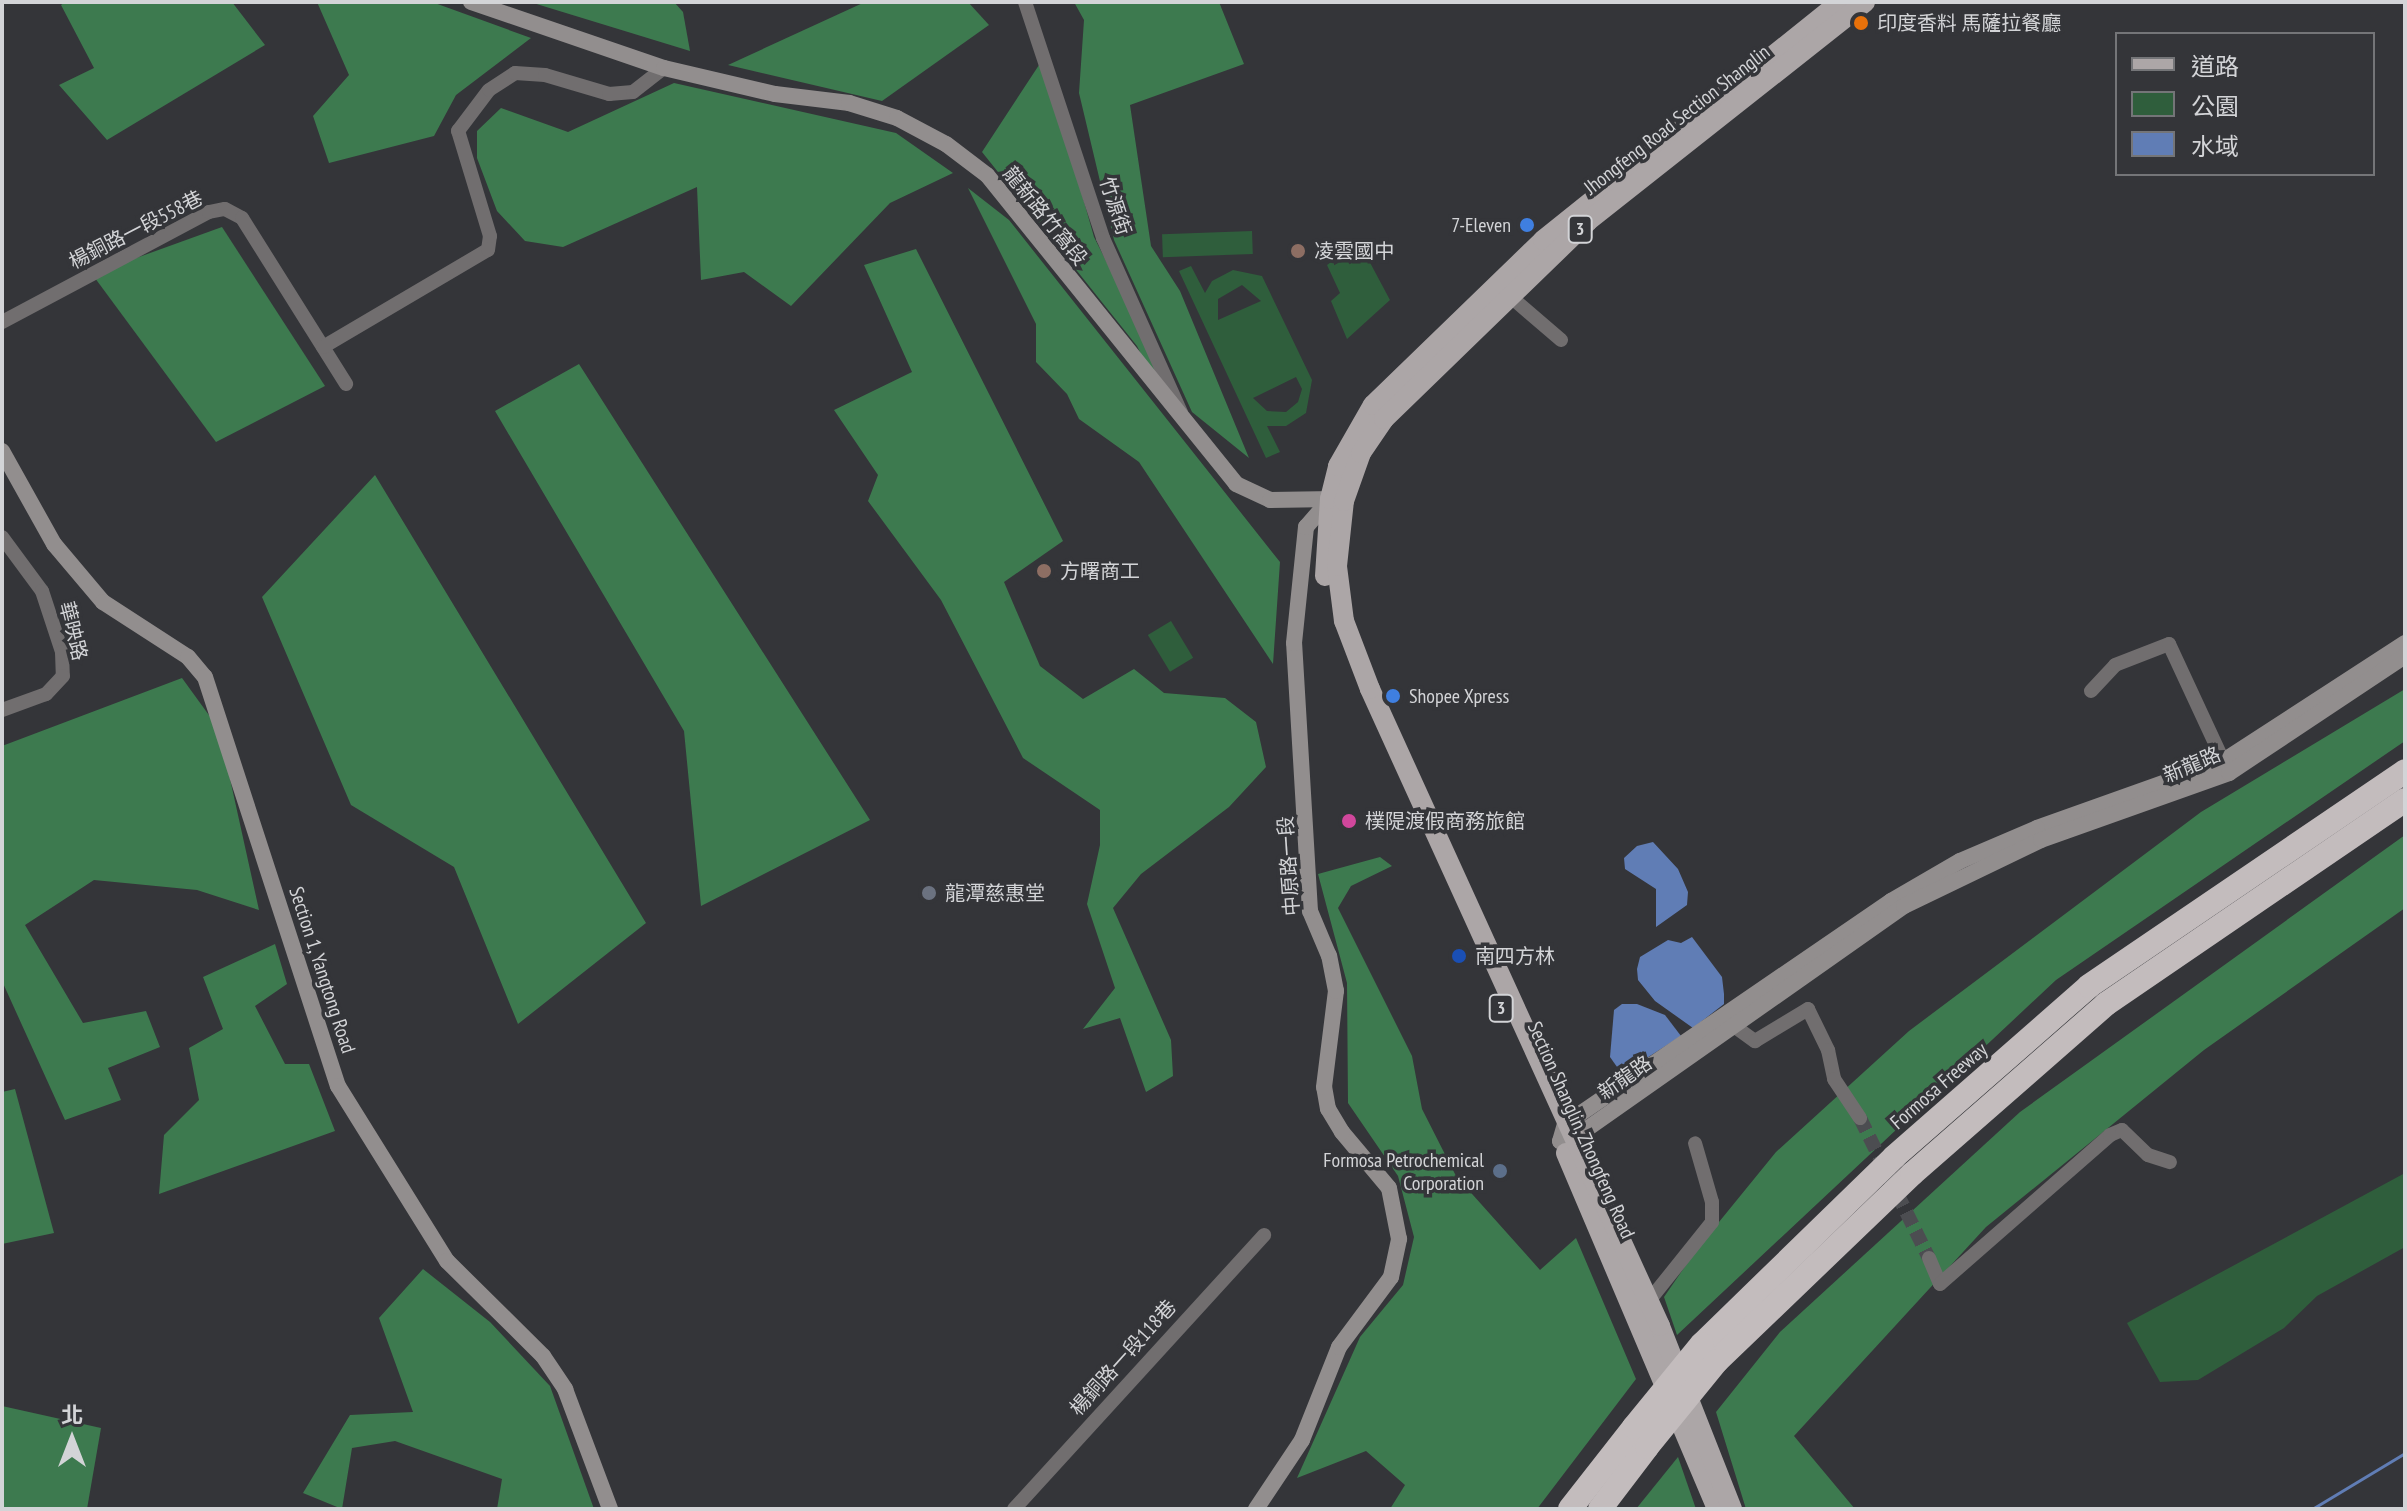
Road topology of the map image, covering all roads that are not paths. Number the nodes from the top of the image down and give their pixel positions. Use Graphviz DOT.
graph roads {
  1 [pos="471,2"];
  2 [pos="1025,2"];
  3 [pos="1840,2"];
  4 [pos="1865,2"];
  5 [pos="664,68"];
  6 [pos="1511,297"];
  7 [pos="2,322"];
  8 [pos="1561,340"];
  9 [pos="323,347"];
  10 [pos="346,384"];
  11 [pos="1183,416"];
  12 [pos="2,451"];
  13 [pos="1337,500"];
  14 [pos="2,537"];
  15 [pos="2405,643"];
  16 [pos="2405,656"];
  17 [pos="2091,691"];
  18 [pos="2,710"];
  19 [pos="2226,768"];
  20 [pos="2405,771"];
  21 [pos="2405,800"];
  22 [pos="1734,1026"];
  23 [pos="1860,1118"];
  24 [pos="1566,1134"];
  25 [pos="1695,1143"];
  26 [pos="2170,1162"];
  27 [pos="1264,1235"];
  28 [pos="1929,1258"];
  29 [pos="1648,1302"];
  30 [pos="1709,1352"];
  31 [pos="1641,1437"];
  32 [pos="610,1509"];
  33 [pos="1014,1509"];
  34 [pos="1256,1509"];
  35 [pos="1570,1509"];
  36 [pos="1600,1509"];
  37 [pos="1717,1509"];
  38 [pos="1732,1509"];
  1 -- 5 [label="street, 龍新路竹窩段"];
  2 -- 11 [label="street, 竹源街"];
  3 -- 13 [label="main road, Jhongfeng Road Section Shanglin / 3"];
  4 -- 6 [label="main road, Jhongfeng Road Section Shanglin / 3"];
  5 -- 9 [label="street"];
  5 -- 11 [label="street, 龍新路竹窩段"];
  6 -- 8 [label="street"];
  6 -- 13 [label="main road, Jhongfeng Road Section Shanglin / 3"];
  7 -- 9 [label="street, 楊銅路一段558巷"];
  9 -- 10 [label="street, 楊銅路一段558巷"];
  11 -- 13 [label="street, 龍新路竹窩段"];
  12 -- 32 [label="street, Section 1, Yangtong Road"];
  13 -- 24 [label="main road, Section Shanglin, Zhongfeng Road / 3"];
  13 -- 34 [label="street, 中原路一段"];
  14 -- 18 [label="street, 華映路"];
  15 -- 19 [label="street, 新龍路"];
  16 -- 19 [label="street, 新龍路"];
  17 -- 19 [label="street"];
  19 -- 22 [label="street, 新龍路"];
  19 -- 24 [label="street, 新龍路"];
  20 -- 30 [label="highway, Formosa Freeway"];
  21 -- 30 [label="highway, Formosa Freeway"];
  22 -- 23 [label="street"];
  22 -- 24 [label="street, 新龍路"];
  24 -- 29 [label="main road, Section Shanglin, Zhongfeng Road / 3"];
  24 -- 37 [label="main road, Section Shanglin, Zhongfeng Road / 3"];
  25 -- 29 [label="street"];
  26 -- 28 [label="street"];
  27 -- 33 [label="street, 楊銅路一段118巷"];
  29 -- 38 [label="main road, Section Shanglin, Zhongfeng Road / 3"];
  30 -- 31 [label="highway, Formosa Freeway, bridge"];
  31 -- 35 [label="highway, Formosa Freeway"];
  31 -- 36 [label="highway, Formosa Freeway"];
}
